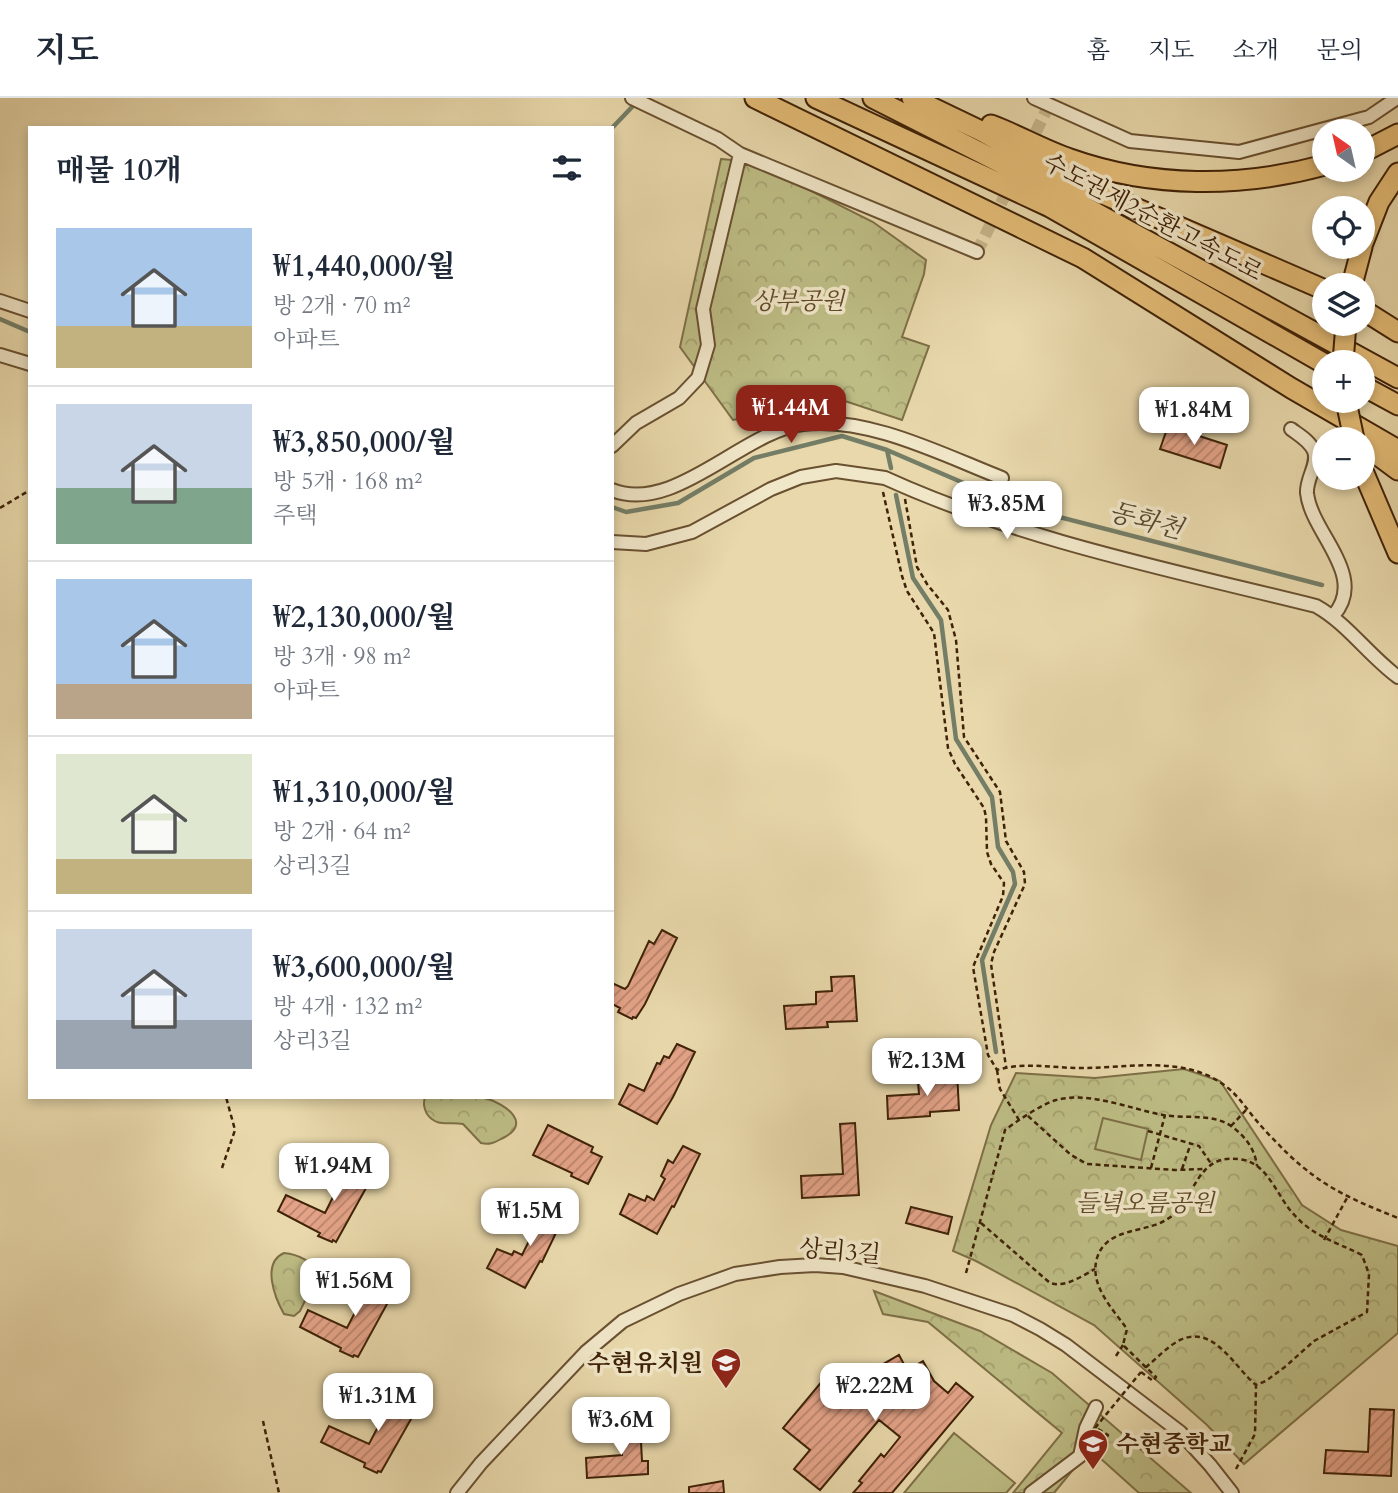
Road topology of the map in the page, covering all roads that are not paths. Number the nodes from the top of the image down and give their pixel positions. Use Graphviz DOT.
graph roads {
  1 [pos="632,98"];
  2 [pos="755,98"];
  3 [pos="816,98"];
  4 [pos="912,98"];
  5 [pos="920,98"];
  6 [pos="1034,98"];
  7 [pos="1397,98"];
  8 [pos="878,101"];
  9 [pos="1049,101"];
  10 [pos="1398,134"];
  11 [pos="1376,145"];
  12 [pos="740,154"];
  13 [pos="1312,169"];
  14 [pos="1398,173"];
  15 [pos="1375,212"];
  16 [pos="977,252"];
  17 [pos="1312,284"];
  18 [pos="0,301"];
  19 [pos="28,310"];
  20 [pos="1375,317"];
  21 [pos="1398,331"];
  22 [pos="0,355"];
  23 [pos="1312,357"];
  24 [pos="28,363"];
  25 [pos="1398,378"];
  26 [pos="1291,388"];
  27 [pos="1375,393"];
  28 [pos="1398,405"];
  29 [pos="1341,427"];
  30 [pos="1291,429"];
  31 [pos="614,444"];
  32 [pos="1398,450"];
  33 [pos="1375,453"];
  34 [pos="1398,470"];
  35 [pos="1371,490"];
  36 [pos="614,491"];
  37 [pos="989,515"];
  38 [pos="614,542"];
  39 [pos="1398,554"];
  40 [pos="1333,616"];
  41 [pos="1398,677"];
  42 [pos="1096,1407"];
  43 [pos="457,1493"];
  44 [pos="1031,1493"];
  45 [pos="1231,1493"];
  1 -- 12 [label="street"];
  2 -- 26 [label="highway"];
  3 -- 23 [label="highway, 수도권제2순환고속도로"];
  4 -- 17 [label="highway"];
  5 -- 13 [label="highway"];
  6 -- 9 [label="street"];
  7 -- 9 [label="street"];
  8 -- 25 [label="highway, 수도권제2순환고속도로"];
  10 -- 11 [label="highway"];
  12 -- 16 [label="street"];
  12 -- 31 [label="street"];
  14 -- 15 [label="highway"];
  18 -- 19 [label="street"];
  20 -- 21 [label="highway"];
  22 -- 24 [label="street"];
  26 -- 29 [label="highway"];
  26 -- 32 [label="highway"];
  27 -- 28 [label="highway"];
  30 -- 40 [label="street"];
  33 -- 34 [label="highway"];
  35 -- 39 [label="highway"];
  36 -- 37 [label="street"];
  37 -- 38 [label="street"];
  37 -- 40 [label="street"];
  40 -- 41 [label="street"];
  42 -- 44 [label="street"];
  43 -- 45 [label="street, 상리3길"];
}
